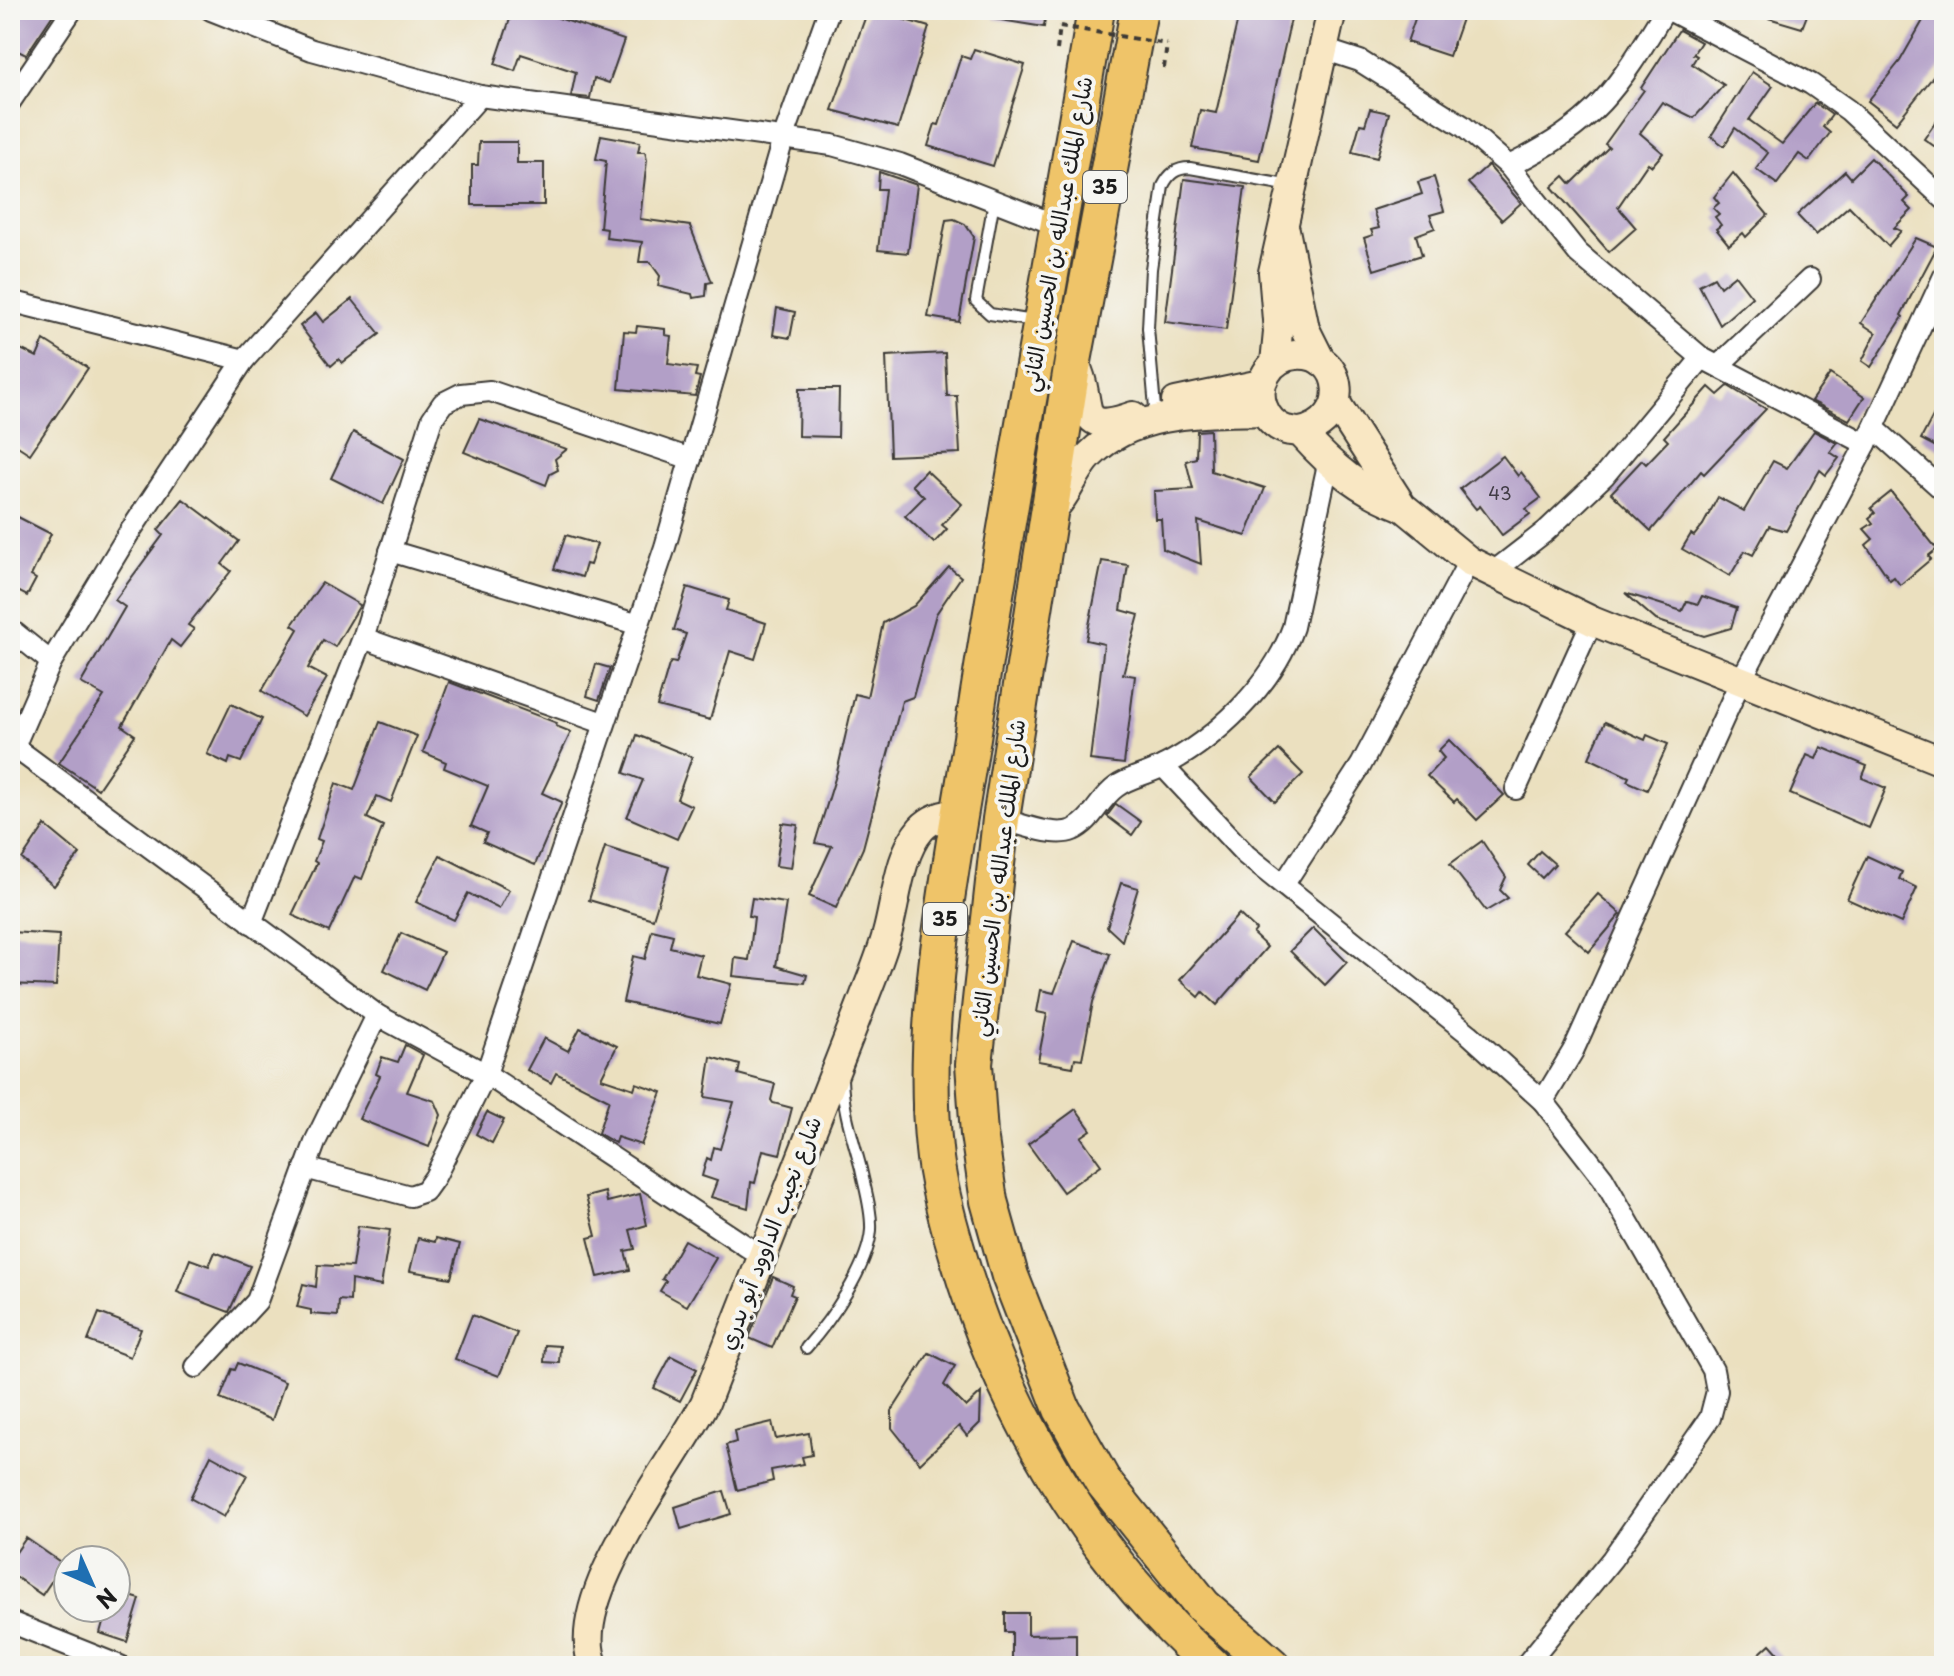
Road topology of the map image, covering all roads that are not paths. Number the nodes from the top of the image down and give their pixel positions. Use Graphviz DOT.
graph roads {
  1 [pos="72,10"];
  2 [pos="211,10"];
  3 [pos="829,10"];
  4 [pos="1096,10"];
  5 [pos="1139,10"];
  6 [pos="1332,10"];
  7 [pos="1667,10"];
  8 [pos="235,15"];
  9 [pos="1323,49"];
  10 [pos="19,71"];
  11 [pos="480,96"];
  12 [pos="1081,100"];
  13 [pos="10,102"];
  14 [pos="1119,109"];
  15 [pos="783,139"];
  16 [pos="1509,166"];
  17 [pos="1294,186"];
  18 [pos="1944,199"];
  19 [pos="994,201"];
  20 [pos="1059,226"];
  21 [pos="1285,229"];
  22 [pos="1944,276"];
  23 [pos="1810,279"];
  24 [pos="10,301"];
  25 [pos="1043,322"];
  26 [pos="244,360"];
  27 [pos="1073,361"];
  28 [pos="1321,361"];
  29 [pos="1710,362"];
  30 [pos="1267,386"];
  31 [pos="1336,403"];
  32 [pos="1156,414"];
  33 [pos="1300,432"];
  34 [pos="1870,436"];
  35 [pos="691,459"];
  36 [pos="1328,464"];
  37 [pos="1944,491"];
  38 [pos="1402,506"];
  39 [pos="1052,510"];
  40 [pos="390,551"];
  41 [pos="1480,567"];
  42 [pos="1592,621"];
  43 [pos="636,624"];
  44 [pos="10,629"];
  45 [pos="363,638"];
  46 [pos="51,662"];
  47 [pos="1740,682"];
  48 [pos="603,723"];
  49 [pos="12,751"];
  50 [pos="1944,762"];
  51 [pos="1163,766"];
  52 [pos="1516,789"];
  53 [pos="960,814"];
  54 [pos="1001,819"];
  55 [pos="1284,884"];
  56 [pos="251,923"];
  57 [pos="377,1015"];
  58 [pos="841,1053"];
  59 [pos="486,1074"];
  60 [pos="1543,1101"];
  61 [pos="305,1168"];
  62 [pos="761,1256"];
  63 [pos="806,1348"];
  64 [pos="196,1367"];
  65 [pos="10,1622"];
  66 [pos="120,1666"];
  67 [pos="594,1666"];
  68 [pos="1212,1666"];
  69 [pos="1272,1666"];
  70 [pos="1525,1666"];
  1 -- 10 [label="street"];
  2 -- 8 [label="street"];
  3 -- 15 [label="street"];
  4 -- 12 [label="highway, شارع الملك عبدالله بن الحسين الثاني / 35"];
  5 -- 14 [label="highway, شارع الملك عبدالله بن الحسين الثاني / 35"];
  6 -- 9 [label="street"];
  7 -- 16 [label="street"];
  7 -- 18 [label="street"];
  8 -- 11 [label="street"];
  9 -- 16 [label="street"];
  9 -- 17 [label="street"];
  10 -- 13 [label="street"];
  11 -- 15 [label="street"];
  11 -- 26 [label="street"];
  12 -- 14 [label="highway"];
  12 -- 20 [label="highway, شارع الملك عبدالله بن الحسين الثاني / 35"];
  14 -- 27 [label="highway, شارع الملك عبدالله بن الحسين الثاني / 35"];
  15 -- 19 [label="street"];
  15 -- 35 [label="street"];
  16 -- 29 [label="street"];
  17 -- 21 [label="street"];
  17 -- 32 [label="lane"];
  19 -- 20 [label="street"];
  19 -- 25 [label="lane"];
  20 -- 25 [label="highway, شارع الملك عبدالله بن الحسين الثاني / 35"];
  21 -- 28 [label="street"];
  21 -- 30 [label="street"];
  22 -- 34 [label="street"];
  23 -- 29 [label="street"];
  24 -- 26 [label="street"];
  25 -- 53 [label="highway, شارع الملك عبدالله بن الحسين الثاني / 35"];
  26 -- 46 [label="street"];
  27 -- 32 [label="street"];
  27 -- 39 [label="highway, شارع الملك عبدالله بن الحسين الثاني / 35"];
  28 -- 30 [label="street"];
  28 -- 31 [label="street"];
  29 -- 34 [label="street"];
  29 -- 41 [label="street"];
  30 -- 32 [label="street"];
  30 -- 33 [label="street"];
  31 -- 33 [label="street"];
  31 -- 38 [label="street"];
  32 -- 39 [label="street"];
  33 -- 36 [label="street"];
  34 -- 37 [label="street"];
  34 -- 47 [label="street"];
  35 -- 40 [label="street"];
  35 -- 43 [label="street"];
  36 -- 38 [label="street"];
  36 -- 51 [label="street"];
  38 -- 41 [label="street"];
  39 -- 54 [label="highway, شارع الملك عبدالله بن الحسين الثاني / 35"];
  40 -- 43 [label="street"];
  40 -- 45 [label="street"];
  41 -- 42 [label="street"];
  41 -- 55 [label="street"];
  42 -- 47 [label="street"];
  42 -- 52 [label="street"];
  43 -- 48 [label="street"];
  44 -- 46 [label="street"];
  45 -- 48 [label="street"];
  45 -- 56 [label="street"];
  46 -- 49 [label="street"];
  47 -- 50 [label="street"];
  47 -- 60 [label="street"];
  48 -- 59 [label="street"];
  49 -- 56 [label="street"];
  51 -- 54 [label="street"];
  51 -- 55 [label="street"];
  53 -- 58 [label="street, شارع نجيب الداوود أبو بدري"];
  53 -- 68 [label="highway, شارع الملك عبدالله بن الحسين الثاني / 35"];
  54 -- 69 [label="highway, شارع الملك عبدالله بن الحسين الثاني / 35"];
  55 -- 60 [label="street"];
  56 -- 57 [label="street"];
  57 -- 59 [label="street"];
  57 -- 61 [label="street"];
  58 -- 62 [label="street, شارع نجيب الداوود أبو بدري"];
  58 -- 63 [label="lane"];
  59 -- 61 [label="street"];
  59 -- 62 [label="street"];
  60 -- 70 [label="street"];
  61 -- 64 [label="street"];
  62 -- 67 [label="street, شارع نجيب الداوود أبو بدري"];
  65 -- 66 [label="street"];
}
